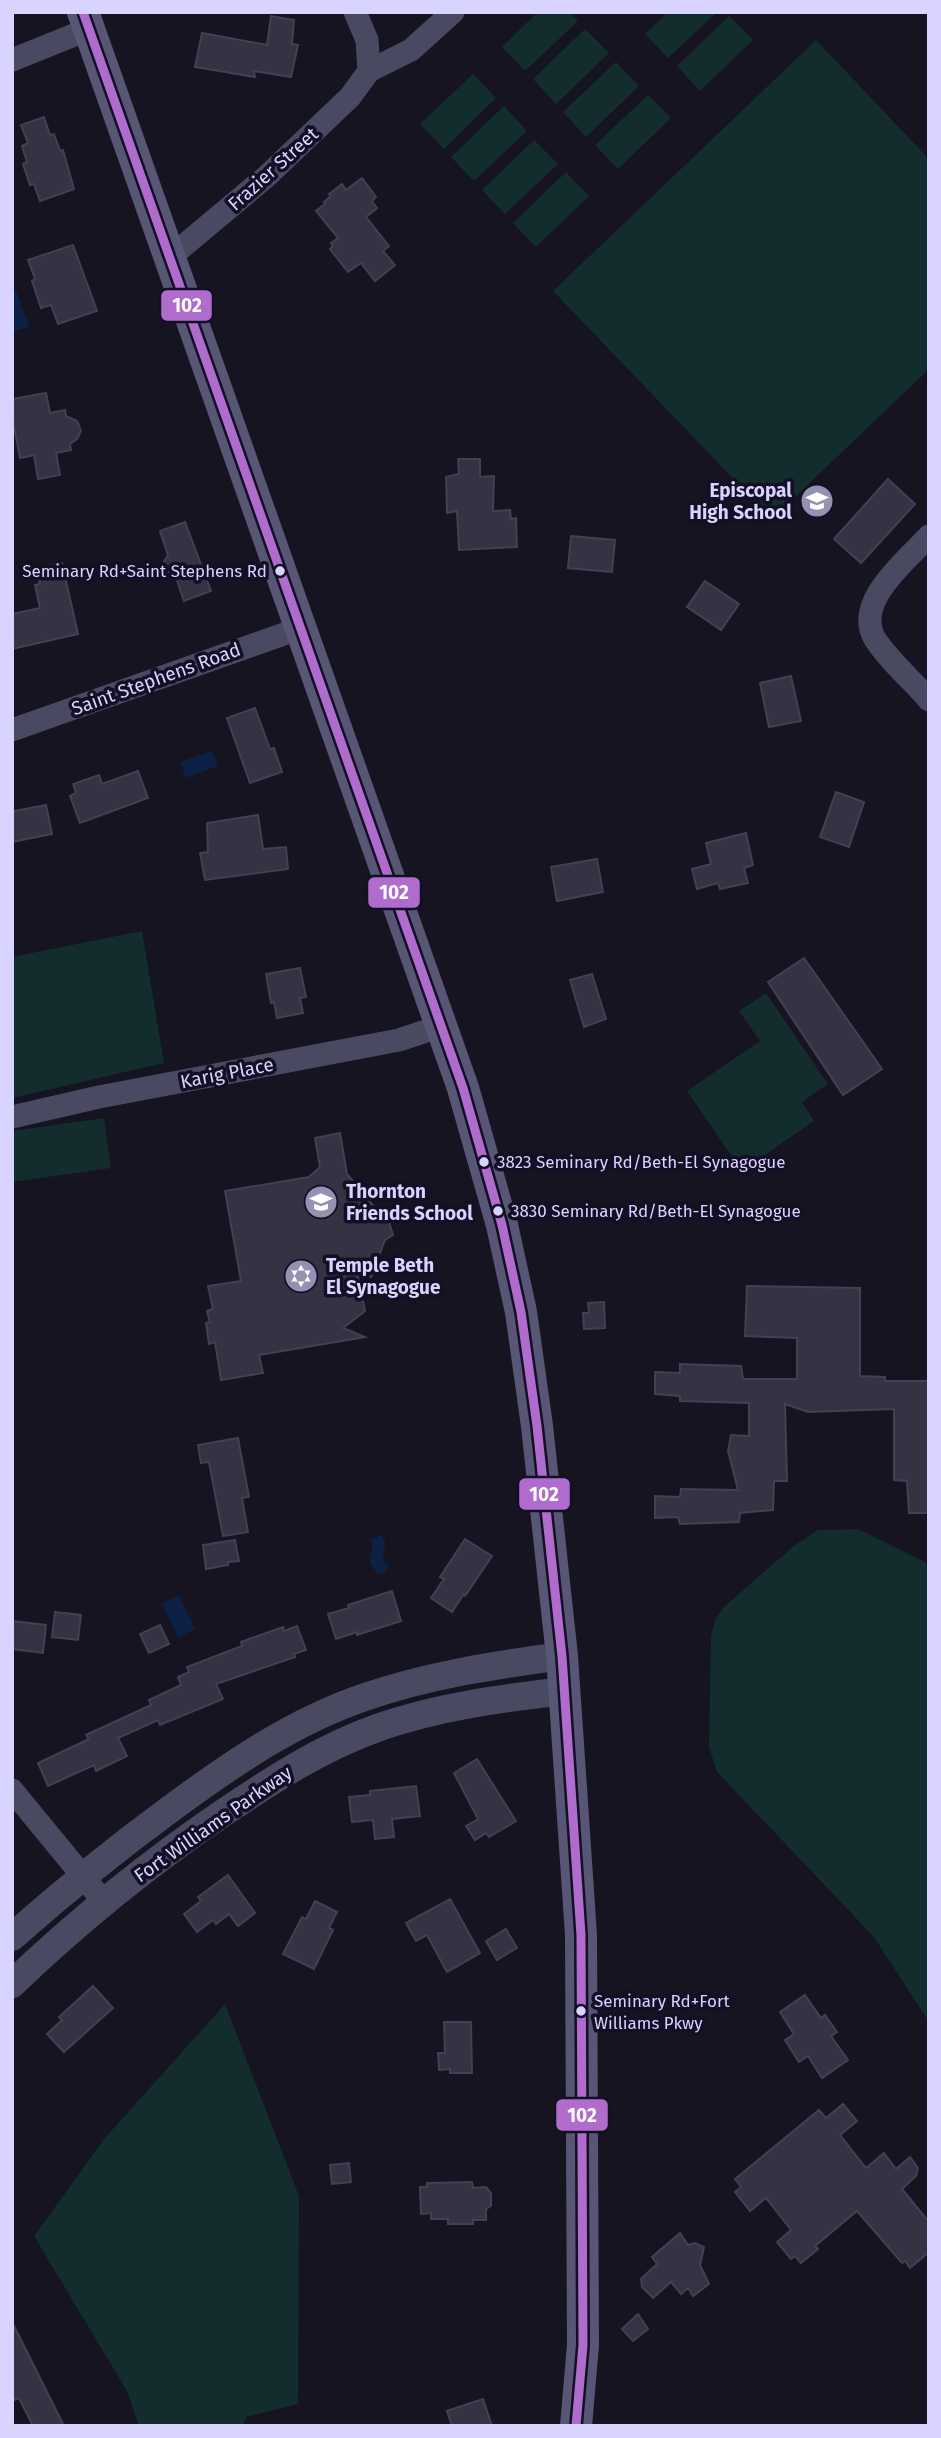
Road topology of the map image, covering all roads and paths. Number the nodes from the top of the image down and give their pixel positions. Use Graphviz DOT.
graph roads {
  1 [pos="355,12"];
  2 [pos="453,12"];
  3 [pos="86,21"];
  4 [pos="12,60"];
  5 [pos="369,71"];
  6 [pos="169,258"];
  7 [pos="929,536"];
  8 [pos="301,628"];
  9 [pos="929,700"];
  10 [pos="12,730"];
  11 [pos="441,1026"];
  12 [pos="12,1117"];
  13 [pos="562,1656"];
  14 [pos="565,1691"];
  15 [pos="12,1790"];
  16 [pos="82,1876"];
  17 [pos="104,1902"];
  18 [pos="12,1937"];
  19 [pos="12,1984"];
  20 [pos="576,2426"];
  1 -- 5 [label="street"];
  2 -- 5 [label="street"];
  3 -- 4 [label="street"];
  3 -- 6 [label="main road"];
  5 -- 6 [label="street, Frazier Street"];
  6 -- 8 [label="main road"];
  7 -- 9 [label="street"];
  8 -- 10 [label="street, Saint Stephens Road"];
  8 -- 11 [label="main road"];
  11 -- 12 [label="street, Karig Place"];
  11 -- 13 [label="main road"];
  13 -- 14 [label="main road"];
  13 -- 16 [label="street, Fort Williams Parkway"];
  14 -- 17 [label="street, Fort Williams Parkway"];
  14 -- 20 [label="main road"];
  15 -- 16 [label="street"];
  16 -- 17 [label="street"];
  16 -- 18 [label="street, Fort Williams Parkway"];
  17 -- 19 [label="street, Fort Williams Parkway"];
}
